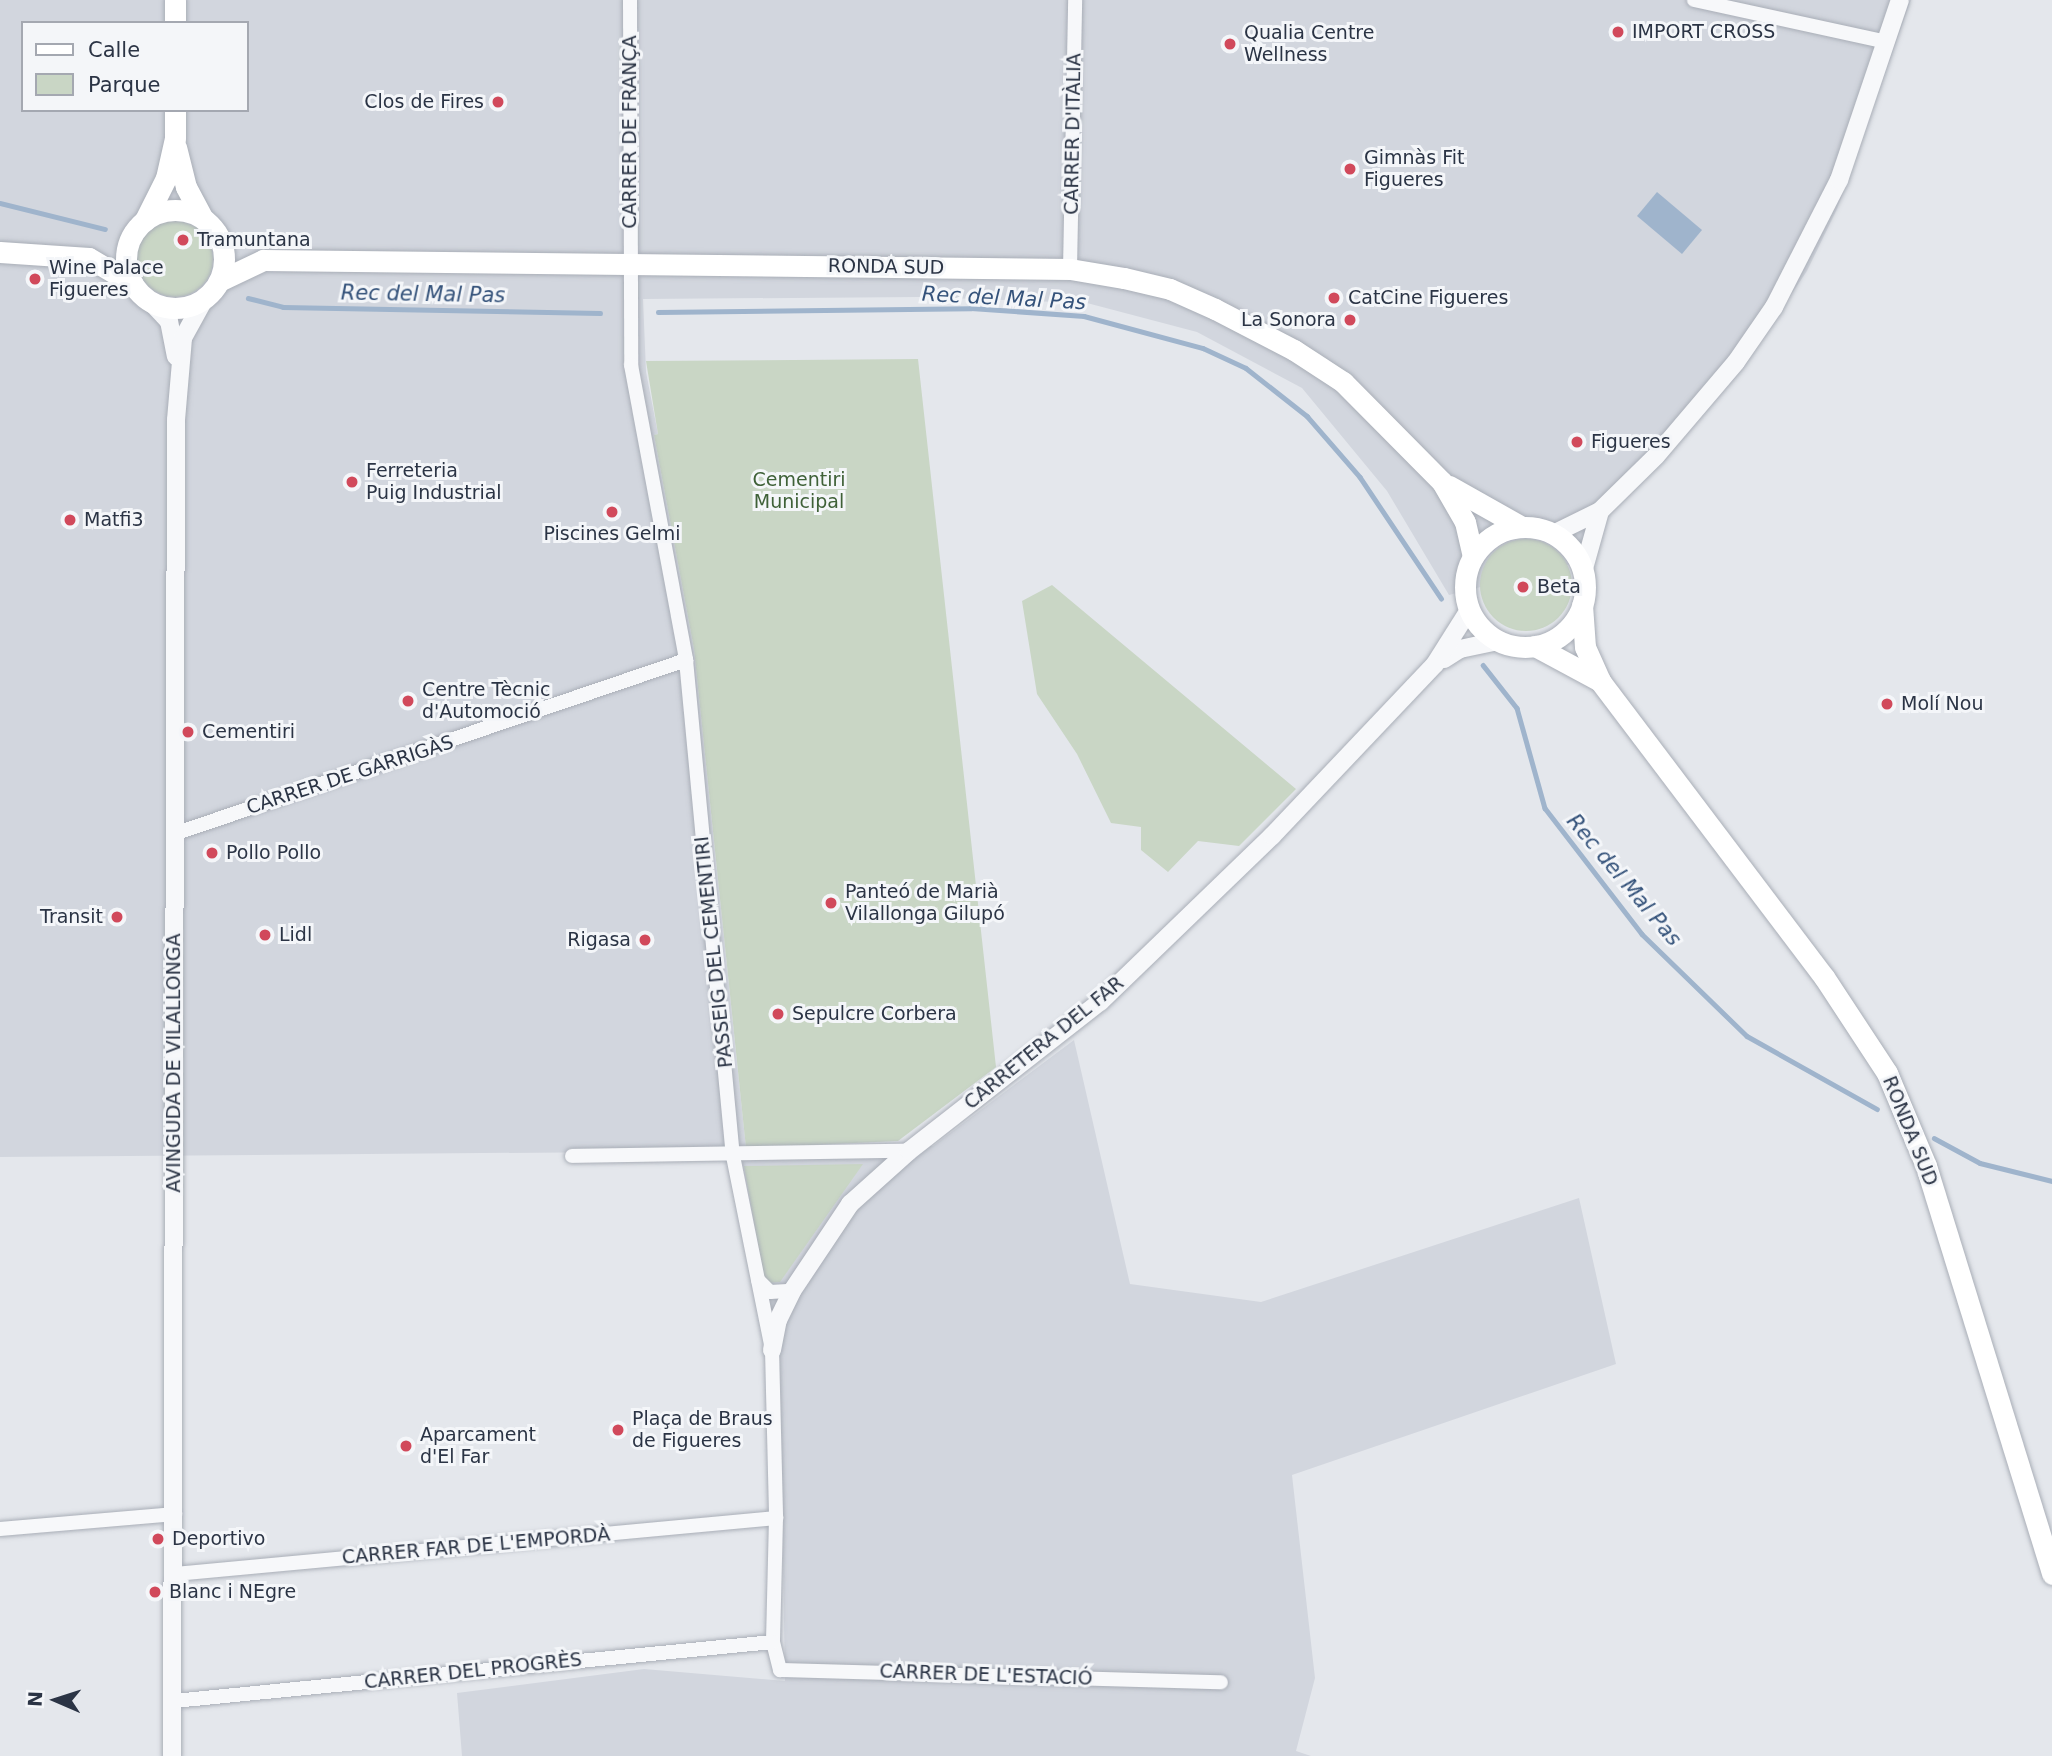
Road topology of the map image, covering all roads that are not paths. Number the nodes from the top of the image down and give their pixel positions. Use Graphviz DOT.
graph roads {
  1 [pos="176,0"];
  2 [pos="631,0"];
  3 [pos="1075,0"];
  4 [pos="1694,0"];
  5 [pos="1900,0"];
  6 [pos="175,21"];
  7 [pos="1886,42"];
  8 [pos="175,112"];
  9 [pos="175,138"];
  10 [pos="202,217"];
  11 [pos="139,227"];
  12 [pos="219,236"];
  13 [pos="0,252"];
  14 [pos="89,258"];
  15 [pos="263,260"];
  16 [pos="629,264"];
  17 [pos="1070,269"];
  18 [pos="219,281"];
  19 [pos="133,285"];
  20 [pos="205,298"];
  21 [pos="151,302"];
  22 [pos="178,369"];
  23 [pos="1442,482"];
  24 [pos="1600,511"];
  25 [pos="1520,526"];
  26 [pos="1553,534"];
  27 [pos="1473,556"];
  28 [pos="1583,572"];
  29 [pos="1582,605"];
  30 [pos="1469,610"];
  31 [pos="1498,641"];
  32 [pos="1535,646"];
  33 [pos="686,660"];
  34 [pos="1435,664"];
  35 [pos="1600,681"];
  36 [pos="174,834"];
  37 [pos="909,1151"];
  38 [pos="572,1156"];
  39 [pos="733,1156"];
  40 [pos="758,1280"];
  41 [pos="792,1291"];
  42 [pos="772,1350"];
  43 [pos="175,1514"];
  44 [pos="776,1518"];
  45 [pos="0,1529"];
  46 [pos="175,1574"];
  47 [pos="2052,1574"];
  48 [pos="773,1642"];
  49 [pos="1221,1682"];
  50 [pos="174,1701"];
  51 [pos="172,1756"];
  1 -- 6 [label="main road"];
  2 -- 16 [label="street, CARRER DE FRANÇA"];
  3 -- 17 [label="street, CARRER D'ITÀLIA"];
  4 -- 7 [label="street"];
  5 -- 7 [label="street"];
  7 -- 24 [label="street"];
  8 -- 9 [label="main road"];
  9 -- 10 [label="main road"];
  9 -- 11 [label="main road"];
  10 -- 11 [label="main road"];
  10 -- 12 [label="main road"];
  11 -- 14 [label="main road"];
  11 -- 19 [label="main road"];
  12 -- 15 [label="main road, RONDA SUD"];
  12 -- 18 [label="main road"];
  13 -- 14 [label="main road"];
  14 -- 19 [label="main road"];
  15 -- 16 [label="main road, RONDA SUD"];
  15 -- 18 [label="main road, RONDA SUD"];
  16 -- 17 [label="main road, RONDA SUD"];
  16 -- 33 [label="street, PASSEIG DEL CEMENTIRI"];
  17 -- 23 [label="main road, RONDA SUD"];
  18 -- 20 [label="main road"];
  19 -- 21 [label="main road"];
  20 -- 21 [label="main road"];
  20 -- 22 [label="street, AVINGUDA DE VILALLONGA"];
  21 -- 22 [label="street, AVINGUDA DE VILALLONGA"];
  22 -- 36 [label="street, AVINGUDA DE VILALLONGA"];
  23 -- 25 [label="main road, RONDA SUD"];
  23 -- 27 [label="main road, RONDA SUD"];
  24 -- 26 [label="street"];
  24 -- 28 [label="street"];
  25 -- 26 [label="main road, RONDA SUD"];
  25 -- 27 [label="main road"];
  26 -- 28 [label="main road"];
  27 -- 30 [label="main road, RONDA SUD"];
  28 -- 29 [label="main road, RONDA SUD"];
  29 -- 32 [label="main road"];
  29 -- 35 [label="main road, RONDA SUD"];
  30 -- 31 [label="main road"];
  30 -- 34 [label="street, CARRETERA DEL FAR"];
  31 -- 32 [label="main road, RONDA SUD"];
  31 -- 34 [label="street, CARRETERA DEL FAR"];
  32 -- 35 [label="main road, RONDA SUD"];
  33 -- 36 [label="street, CARRER DE GARRIGÀS"];
  33 -- 39 [label="street, PASSEIG DEL CEMENTIRI"];
  34 -- 37 [label="street, CARRETERA DEL FAR"];
  35 -- 47 [label="main road, RONDA SUD"];
  36 -- 43 [label="street, AVINGUDA DE VILALLONGA"];
  37 -- 39 [label="street"];
  37 -- 41 [label="street, CARRETERA DEL FAR"];
  38 -- 39 [label="street"];
  39 -- 40 [label="street, PASSEIG DEL CEMENTIRI"];
  40 -- 41 [label="street"];
  40 -- 42 [label="street, PASSEIG DEL CEMENTIRI"];
  41 -- 42 [label="street, CARRETERA DEL FAR"];
  42 -- 44 [label="street, PASSEIG DEL CEMENTIRI"];
  43 -- 45 [label="street"];
  43 -- 46 [label="street, AVINGUDA DE VILALLONGA"];
  44 -- 46 [label="street, CARRER FAR DE L'EMPORDÀ"];
  44 -- 48 [label="street, PASSEIG DEL CEMENTIRI"];
  46 -- 50 [label="street, AVINGUDA DE VILALLONGA"];
  48 -- 49 [label="street, CARRER DE L'ESTACIÓ"];
  48 -- 50 [label="street, CARRER DEL PROGRÈS"];
  50 -- 51 [label="street, AVINGUDA DE VILALLONGA"];
}
